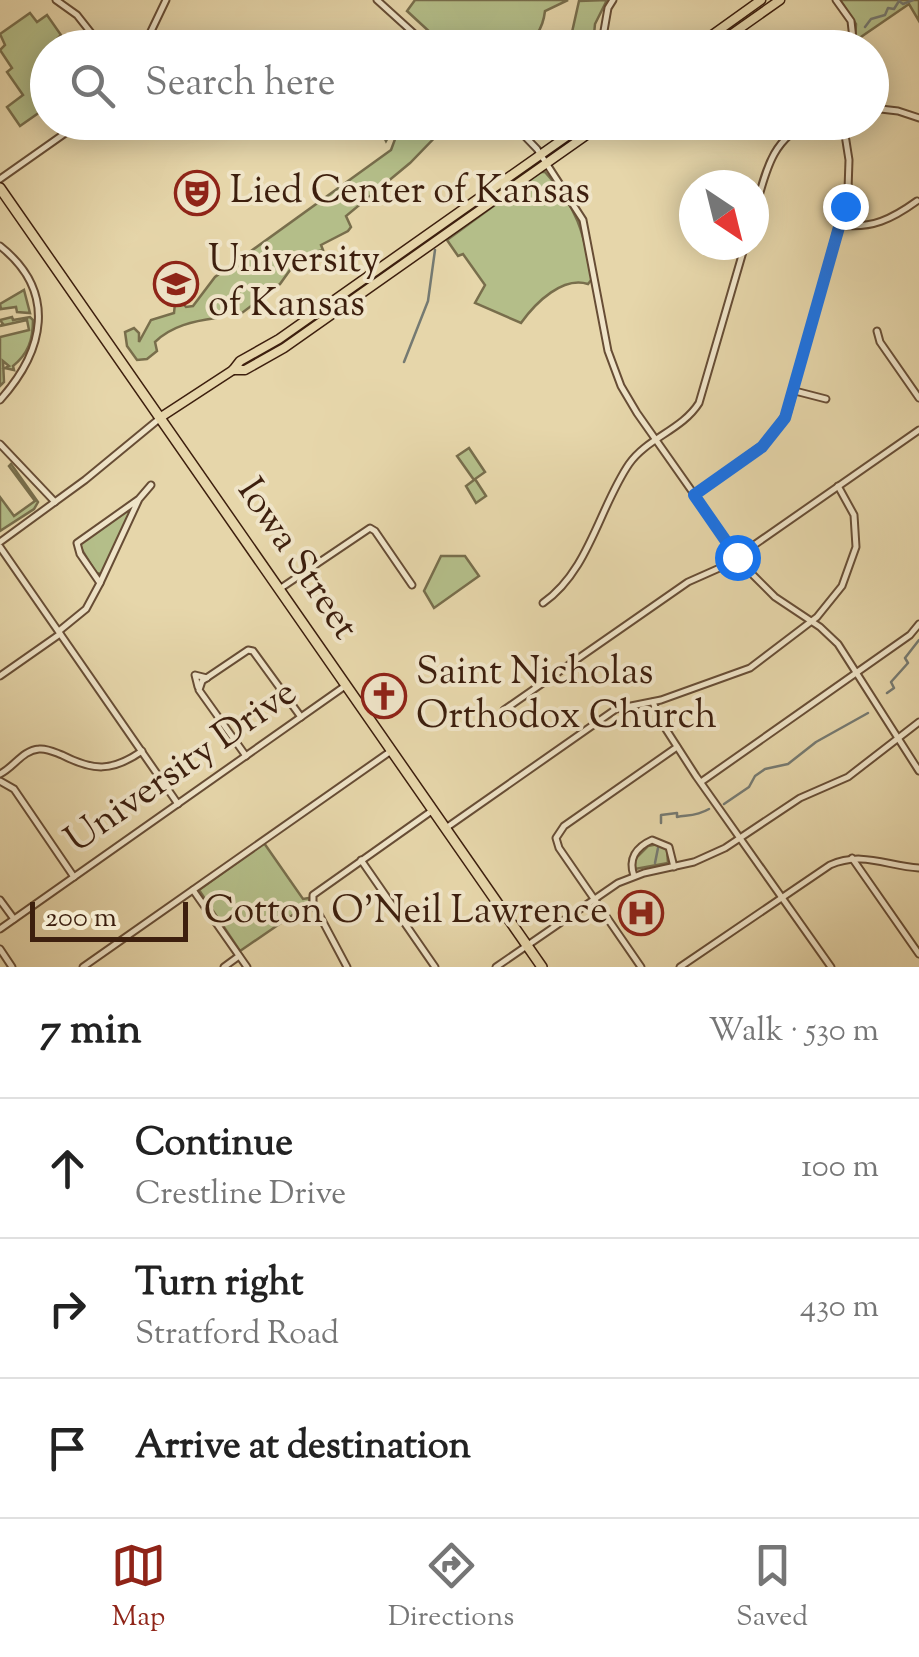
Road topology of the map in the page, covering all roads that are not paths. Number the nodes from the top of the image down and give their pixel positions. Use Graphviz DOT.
graph roads {
  1 [pos="56,0"];
  2 [pos="166,0"];
  3 [pos="377,0"];
  4 [pos="613,0"];
  5 [pos="762,0"];
  6 [pos="780,0"];
  7 [pos="836,0"];
  8 [pos="89,30"];
  9 [pos="152,30"];
  10 [pos="410,30"];
  11 [pos="604,30"];
  12 [pos="720,30"];
  13 [pos="738,30"];
  14 [pos="852,30"];
  15 [pos="889,110"];
  16 [pos="919,118"];
  17 [pos="56,140"];
  18 [pos="528,140"];
  19 [pos="566,140"];
  20 [pos="575,140"];
  21 [pos="783,140"];
  22 [pos="844,140"];
  23 [pos="544,159"];
  24 [pos="768,170"];
  25 [pos="0,179"];
  26 [pos="0,188"];
  27 [pos="917,202"];
  28 [pos="840,225"];
  29 [pos="0,246"];
  30 [pos="741,260"];
  31 [pos="877,331"];
  32 [pos="794,390"];
  33 [pos="919,398"];
  34 [pos="0,400"];
  35 [pos="826,400"];
  36 [pos="162,417"];
  37 [pos="919,430"];
  38 [pos="656,440"];
  39 [pos="0,444"];
  40 [pos="151,485"];
  41 [pos="838,486"];
  42 [pos="694,495"];
  43 [pos="139,499"];
  44 [pos="55,502"];
  45 [pos="124,508"];
  46 [pos="134,512"];
  47 [pos="0,544"];
  48 [pos="737,557"];
  49 [pos="100,583"];
  50 [pos="412,585"];
  51 [pos="278,590"];
  52 [pos="543,602"];
  53 [pos="812,621"];
  54 [pos="919,624"];
  55 [pos="60,632"];
  56 [pos="857,672"];
  57 [pos="0,676"];
  58 [pos="346,686"];
  59 [pos="653,702"];
  60 [pos="504,710"];
  61 [pos="301,717"];
  62 [pos="919,722"];
  63 [pos="897,739"];
  64 [pos="678,747"];
  65 [pos="142,751"];
  66 [pos="391,751"];
  67 [pos="246,756"];
  68 [pos="15,766"];
  69 [pos="919,771"];
  70 [pos="0,778"];
  71 [pos="701,782"];
  72 [pos="14,790"];
  73 [pos="178,804"];
  74 [pos="433,810"];
  75 [pos="446,828"];
  76 [pos="741,838"];
  77 [pos="852,858"];
  78 [pos="361,860"];
  79 [pos="674,867"];
  80 [pos="919,868"];
  81 [pos="634,876"];
  82 [pos="74,877"];
  83 [pos="193,890"];
  84 [pos="782,896"];
  85 [pos="594,898"];
  86 [pos="0,900"];
  87 [pos="14,919"];
  88 [pos="0,929"];
  89 [pos="527,946"];
  90 [pos="0,949"];
  91 [pos="919,953"];
  92 [pos="240,956"];
  93 [pos="12,967"];
  94 [pos="84,967"];
  95 [pos="224,967"];
  96 [pos="247,967"];
  97 [pos="348,967"];
  98 [pos="435,967"];
  99 [pos="496,967"];
  100 [pos="542,967"];
  101 [pos="642,967"];
  102 [pos="680,967"];
  103 [pos="831,967"];
  1 -- 8 [label="street"];
  2 -- 9 [label="street"];
  3 -- 10 [label="street"];
  4 -- 11 [label="street"];
  5 -- 12 [label="main road"];
  6 -- 13 [label="main road"];
  7 -- 14 [label="street"];
  15 -- 16 [label="street"];
  17 -- 25 [label="street"];
  18 -- 23 [label="street"];
  19 -- 23 [label="main road"];
  20 -- 23 [label="main road"];
  21 -- 24 [label="street"];
  22 -- 28 [label="street"];
  23 -- 36 [label="main road"];
  23 -- 38 [label="street"];
  26 -- 36 [label="highway, Iowa Street"];
  27 -- 28 [label="street"];
  28 -- 32 [label="street"];
  29 -- 34 [label="street"];
  30 -- 38 [label="street"];
  31 -- 33 [label="street"];
  32 -- 35 [label="street"];
  32 -- 42 [label="street"];
  36 -- 44 [label="street"];
  36 -- 51 [label="highway, Iowa Street"];
  37 -- 41 [label="street"];
  38 -- 42 [label="street"];
  38 -- 52 [label="street"];
  39 -- 44 [label="street"];
  40 -- 43 [label="street"];
  41 -- 48 [label="street"];
  41 -- 53 [label="street"];
  42 -- 48 [label="street"];
  43 -- 45 [label="street"];
  43 -- 46 [label="street"];
  44 -- 47 [label="street"];
  45 -- 46 [label="street"];
  45 -- 49 [label="street"];
  46 -- 49 [label="street"];
  47 -- 55 [label="street"];
  48 -- 53 [label="street"];
  48 -- 60 [label="street"];
  49 -- 55 [label="street"];
  50 -- 51 [label="street"];
  51 -- 58 [label="highway, Iowa Street"];
  53 -- 56 [label="street"];
  53 -- 59 [label="street"];
  54 -- 56 [label="street"];
  55 -- 57 [label="street"];
  55 -- 65 [label="street"];
  56 -- 63 [label="street"];
  56 -- 71 [label="street"];
  58 -- 61 [label="street, University Drive"];
  58 -- 66 [label="highway, Iowa Street"];
  59 -- 64 [label="street"];
  59 -- 75 [label="street"];
  61 -- 67 [label="street, University Drive"];
  61 -- 67 [label="street"];
  62 -- 63 [label="street"];
  63 -- 69 [label="street"];
  63 -- 76 [label="street"];
  64 -- 71 [label="street"];
  64 -- 85 [label="street"];
  65 -- 68 [label="street"];
  65 -- 73 [label="street"];
  66 -- 74 [label="highway, Iowa Street"];
  66 -- 83 [label="street"];
  67 -- 73 [label="street, University Drive"];
  68 -- 70 [label="street"];
  68 -- 72 [label="street"];
  70 -- 72 [label="street"];
  71 -- 76 [label="street"];
  72 -- 82 [label="street"];
  73 -- 82 [label="street, University Drive"];
  74 -- 75 [label="highway, Iowa Street"];
  74 -- 78 [label="street"];
  75 -- 89 [label="highway, Iowa Street"];
  76 -- 79 [label="street"];
  76 -- 84 [label="street"];
  77 -- 80 [label="street"];
  77 -- 84 [label="street"];
  77 -- 91 [label="street"];
  78 -- 97 [label="street"];
  78 -- 98 [label="street"];
  79 -- 81 [label="street"];
  79 -- 81 [label="street"];
  81 -- 85 [label="street"];
  82 -- 87 [label="street, University Drive"];
  83 -- 92 [label="street"];
  83 -- 94 [label="street"];
  84 -- 102 [label="street"];
  84 -- 103 [label="street"];
  85 -- 89 [label="street"];
  85 -- 101 [label="street"];
  86 -- 87 [label="street"];
  87 -- 88 [label="street, University Drive"];
  89 -- 99 [label="street"];
  89 -- 100 [label="highway, Iowa Street"];
  90 -- 93 [label="street"];
  92 -- 95 [label="street"];
  92 -- 96 [label="street"];
}
